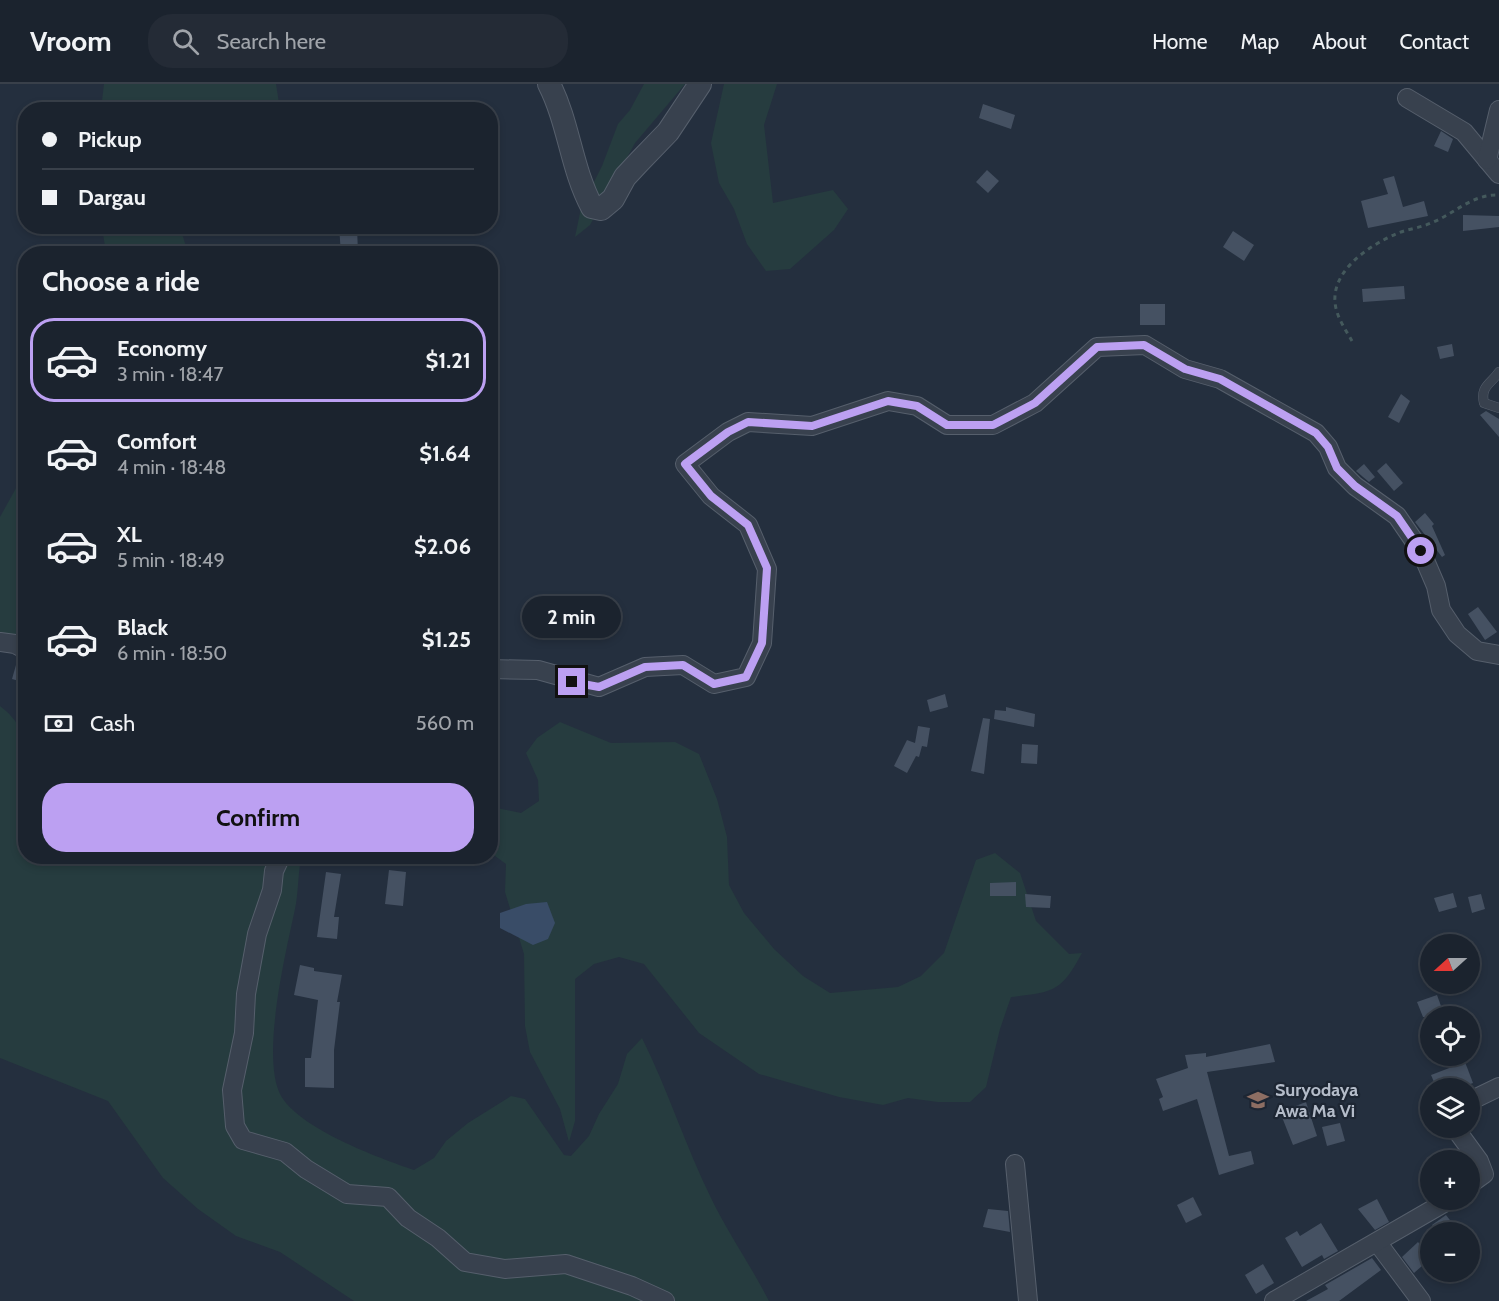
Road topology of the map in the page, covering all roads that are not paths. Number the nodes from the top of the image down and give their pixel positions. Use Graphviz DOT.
graph roads {
  1 [pos="549,84"];
  2 [pos="700,84"];
  3 [pos="1404,91"];
  4 [pos="1499,110"];
  5 [pos="1493,167"];
  6 [pos="1499,372"];
  7 [pos="1499,408"];
  8 [pos="0,642"];
  9 [pos="18,646"];
  10 [pos="1499,656"];
  11 [pos="498,669"];
  12 [pos="277,864"];
  13 [pos="1499,1087"];
  14 [pos="1480,1096"];
  15 [pos="1015,1164"];
  16 [pos="1480,1164"];
  17 [pos="1480,1177"];
  18 [pos="1432,1210"];
  19 [pos="1377,1242"];
  20 [pos="665,1301"];
  21 [pos="1028,1301"];
  22 [pos="1274,1301"];
  23 [pos="1421,1301"];
  1 -- 2 [label="street"];
  3 -- 5 [label="street"];
  4 -- 5 [label="street"];
  6 -- 7 [label="lane"];
  8 -- 9 [label="street"];
  10 -- 11 [label="street"];
  12 -- 20 [label="street"];
  13 -- 14 [label="street"];
  15 -- 21 [label="street"];
  16 -- 17 [label="street"];
  18 -- 19 [label="street"];
  19 -- 22 [label="street"];
  19 -- 23 [label="street"];
}
